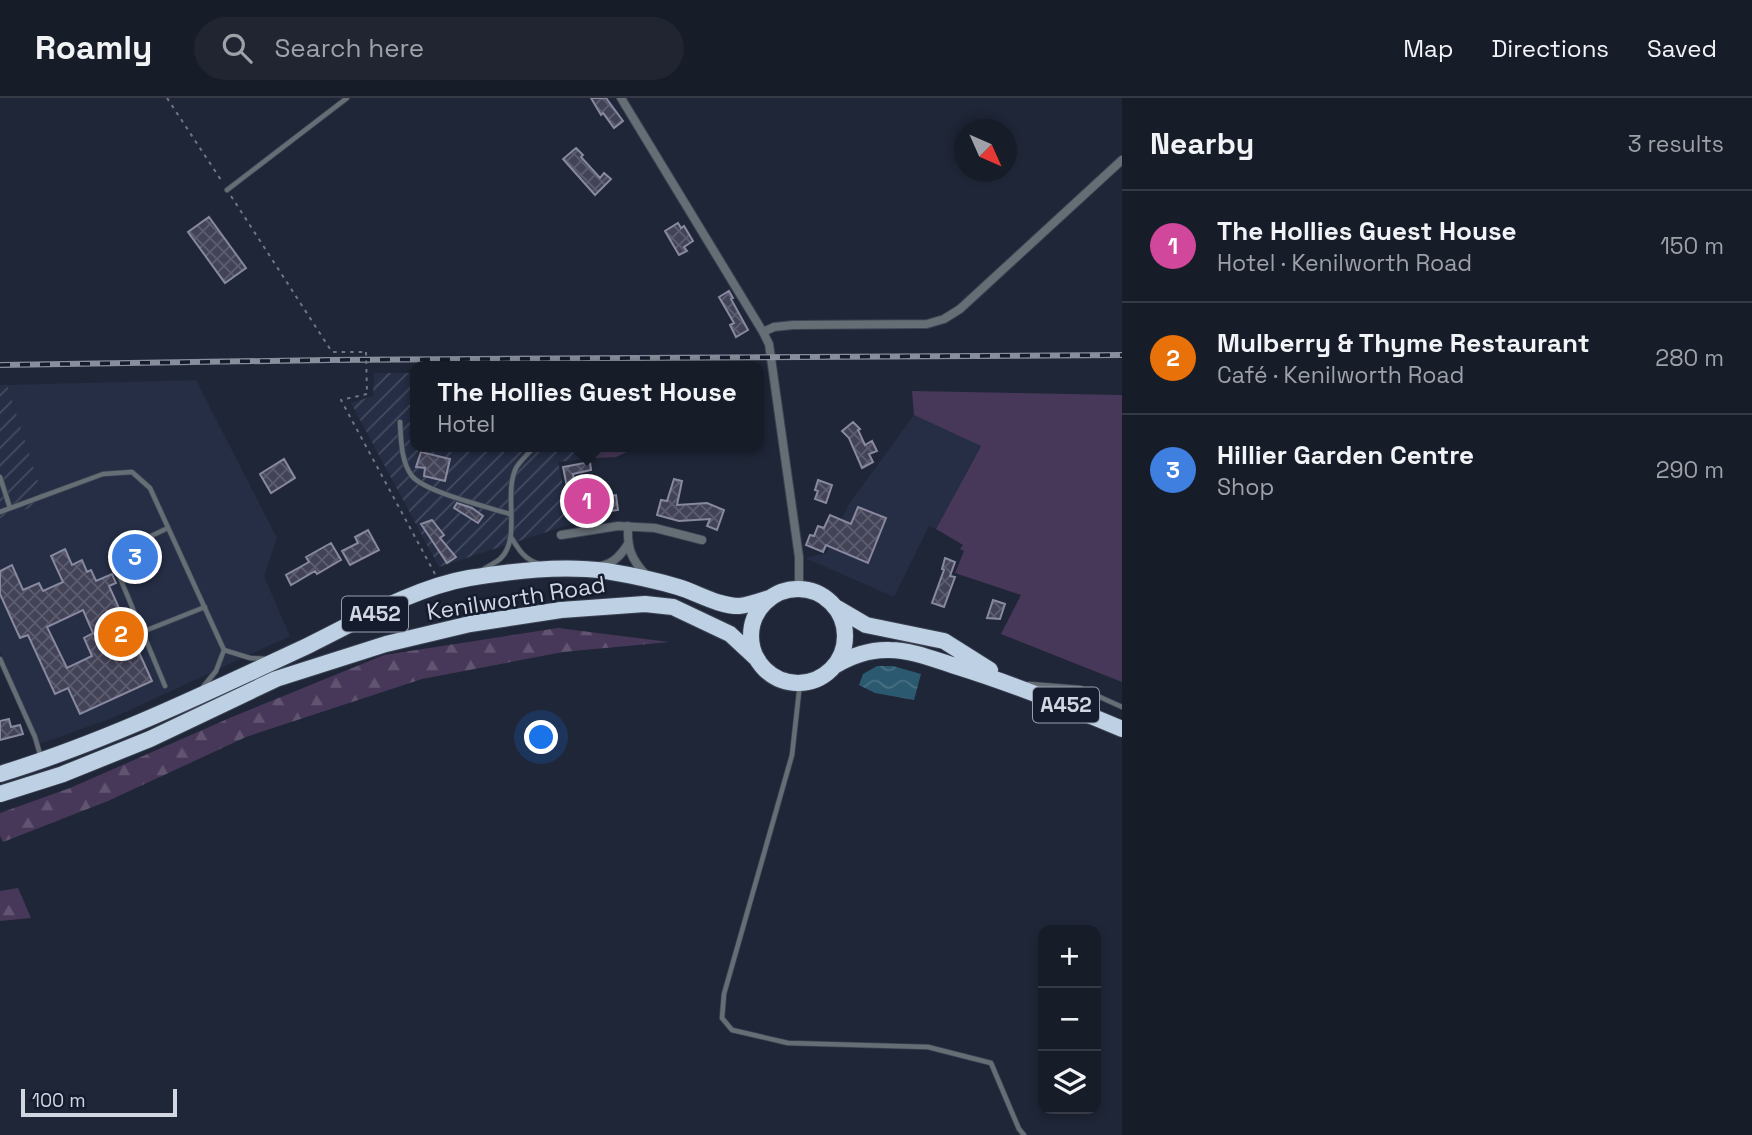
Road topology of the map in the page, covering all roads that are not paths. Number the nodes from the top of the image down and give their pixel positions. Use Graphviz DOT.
graph roads {
  1 [pos="347,98"];
  2 [pos="621,98"];
  3 [pos="1122,160"];
  4 [pos="227,190"];
  5 [pos="763,331"];
  6 [pos="400,422"];
  7 [pos="530,452"];
  8 [pos="0,477"];
  9 [pos="10,508"];
  10 [pos="0,512"];
  11 [pos="510,514"];
  12 [pos="628,526"];
  13 [pos="168,528"];
  14 [pos="561,535"];
  15 [pos="511,536"];
  16 [pos="702,540"];
  17 [pos="628,544"];
  18 [pos="551,569"];
  19 [pos="582,570"];
  20 [pos="469,578"];
  21 [pos="650,580"];
  22 [pos="799,588"];
  23 [pos="769,598"];
  24 [pos="205,607"];
  25 [pos="837,608"];
  26 [pos="142,632"];
  27 [pos="224,650"];
  28 [pos="0,659"];
  29 [pos="278,659"];
  30 [pos="758,660"];
  31 [pos="834,666"];
  32 [pos="800,683"];
  33 [pos="1010,683"];
  34 [pos="165,686"];
  35 [pos="195,698"];
  36 [pos="1122,707"];
  37 [pos="1122,729"];
  38 [pos="41,761"];
  39 [pos="0,774"];
  40 [pos="0,794"];
  41 [pos="1024,1135"];
  1 -- 4 [label="lane"];
  2 -- 5 [label="street"];
  3 -- 5 [label="street"];
  5 -- 22 [label="street"];
  6 -- 11 [label="lane"];
  7 -- 11 [label="lane"];
  8 -- 9 [label="lane"];
  9 -- 10 [label="lane"];
  9 -- 13 [label="lane"];
  11 -- 15 [label="lane"];
  12 -- 14 [label="street"];
  12 -- 16 [label="street"];
  12 -- 17 [label="street, Kenilworth Road"];
  13 -- 24 [label="lane"];
  13 -- 26 [label="lane"];
  15 -- 18 [label="lane"];
  15 -- 20 [label="lane"];
  17 -- 19 [label="street, Kenilworth Road"];
  17 -- 21 [label="street, Kenilworth Road"];
  18 -- 19 [label="highway, Kenilworth Road / A452"];
  18 -- 20 [label="highway, Kenilworth Road / A452"];
  19 -- 21 [label="highway, Kenilworth Road / A452"];
  20 -- 29 [label="highway, Kenilworth Road / A452"];
  21 -- 23 [label="highway, Kenilworth Road / A452"];
  22 -- 23 [label="highway, A452"];
  22 -- 25 [label="highway, A452"];
  23 -- 30 [label="highway"];
  24 -- 26 [label="lane"];
  24 -- 27 [label="lane"];
  25 -- 31 [label="highway"];
  25 -- 33 [label="highway, A452"];
  26 -- 34 [label="lane"];
  27 -- 29 [label="lane"];
  27 -- 35 [label="lane"];
  28 -- 38 [label="lane"];
  29 -- 35 [label="highway, Kenilworth Road / A452"];
  30 -- 32 [label="highway, A452"];
  30 -- 40 [label="highway, Kenilworth Road / A452"];
  31 -- 32 [label="highway, A452"];
  31 -- 33 [label="highway, A452"];
  32 -- 41 [label="lane"];
  33 -- 36 [label="lane, A452"];
  33 -- 37 [label="highway, A452"];
  35 -- 38 [label="highway, Kenilworth Road / A452"];
  38 -- 39 [label="highway, Kenilworth Road / A452"];
}
